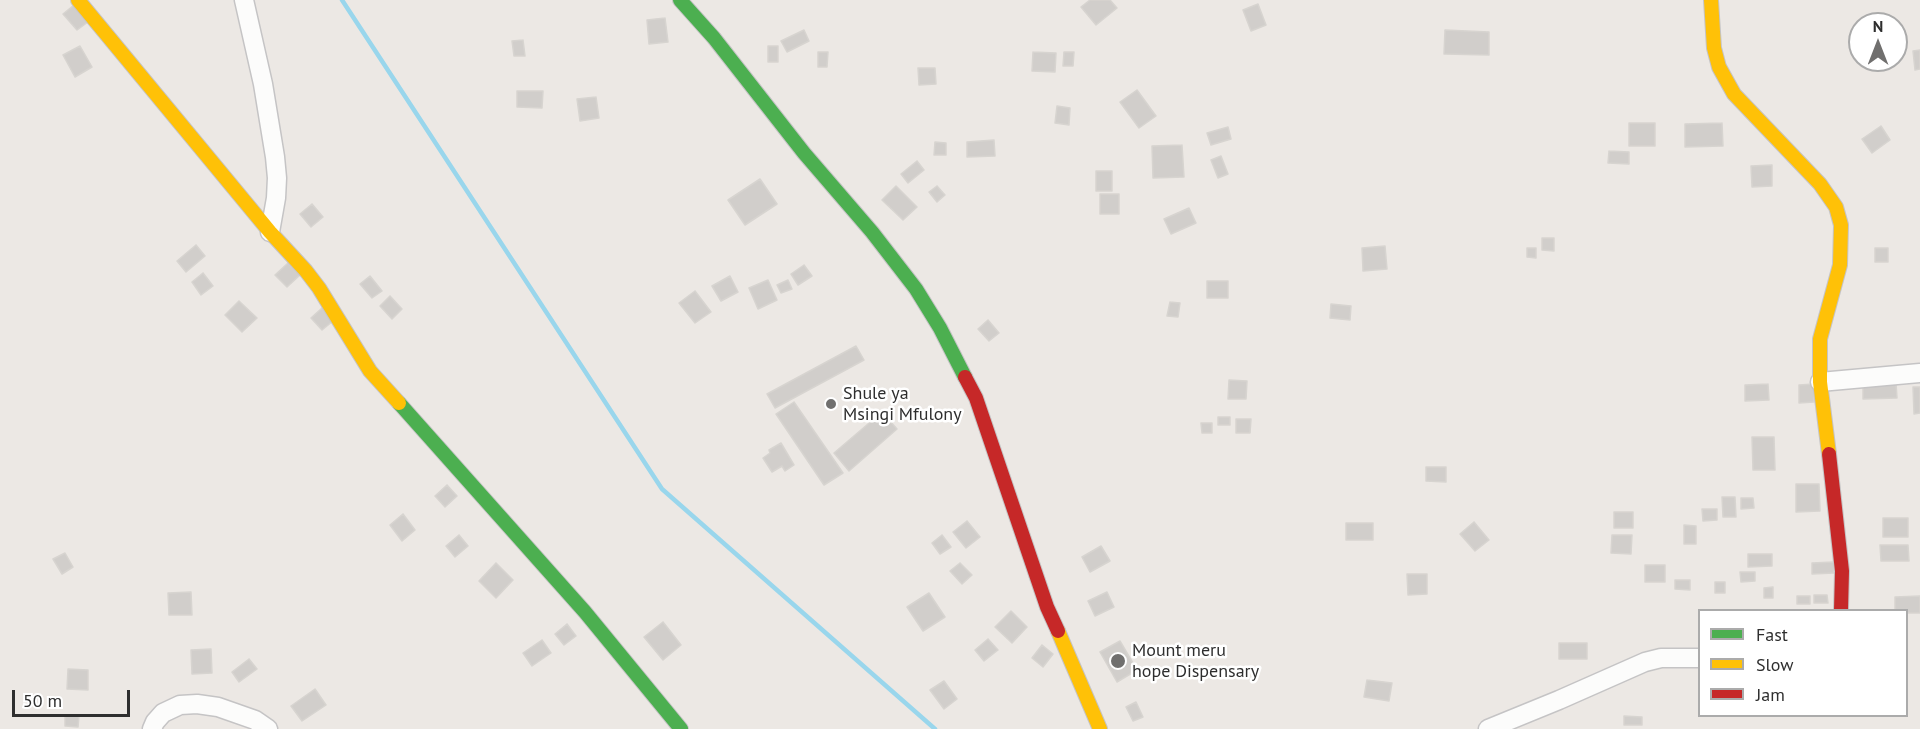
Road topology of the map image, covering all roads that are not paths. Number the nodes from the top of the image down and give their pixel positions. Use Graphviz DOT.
graph roads {
  1 [pos="78,0"];
  2 [pos="244,0"];
  3 [pos="680,0"];
  4 [pos="1711,0"];
  5 [pos="270,232"];
  6 [pos="1920,373"];
  7 [pos="1820,382"];
  8 [pos="1841,609"];
  9 [pos="1698,658"];
  10 [pos="152,729"];
  11 [pos="268,729"];
  12 [pos="681,729"];
  13 [pos="1100,729"];
  14 [pos="1488,729"];
  1 -- 5 [label="street"];
  2 -- 5 [label="street"];
  3 -- 13 [label="street"];
  4 -- 7 [label="street"];
  5 -- 12 [label="street"];
  6 -- 7 [label="street"];
  7 -- 8 [label="street"];
  9 -- 14 [label="street"];
  10 -- 11 [label="street"];
}
